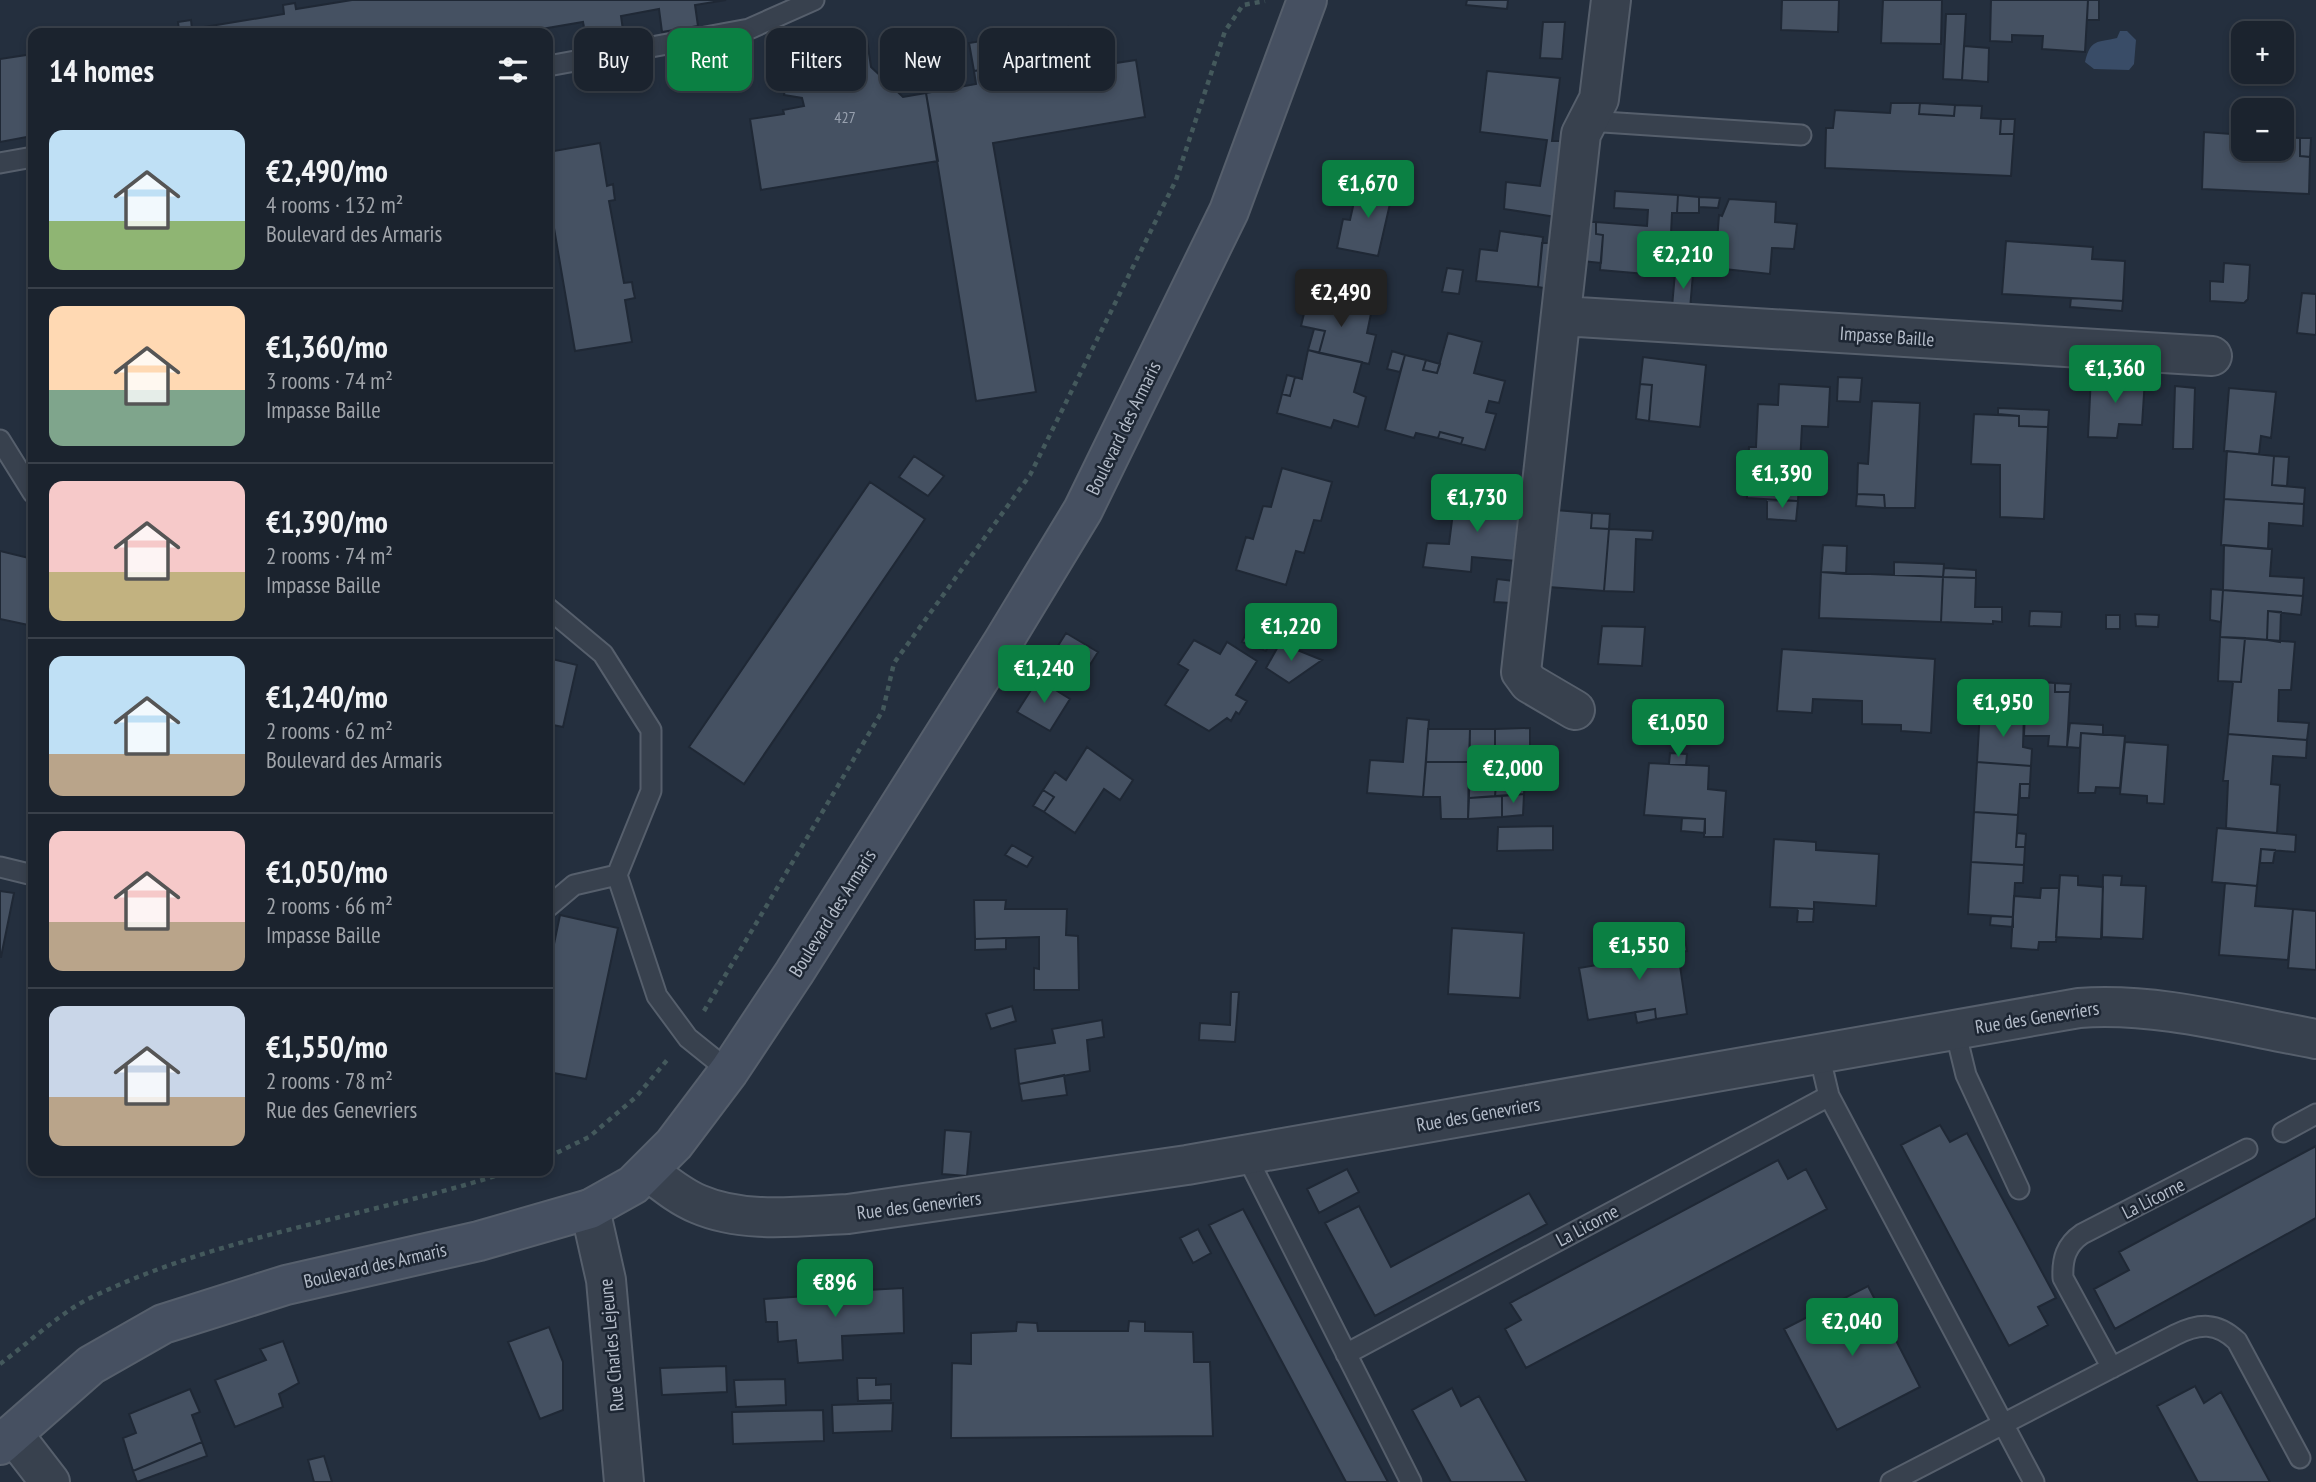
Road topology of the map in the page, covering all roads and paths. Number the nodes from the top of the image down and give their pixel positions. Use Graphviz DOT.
graph roads {
  1 [pos="814,0"];
  2 [pos="1272,0"];
  3 [pos="1307,0"];
  4 [pos="1611,0"];
  5 [pos="553,65"];
  6 [pos="1588,121"];
  7 [pos="1801,135"];
  8 [pos="28,158"];
  9 [pos="0,163"];
  10 [pos="1562,316"];
  11 [pos="2212,356"];
  12 [pos="0,440"];
  13 [pos="28,484"];
  14 [pos="553,612"];
  15 [pos="1575,710"];
  16 [pos="0,867"];
  17 [pos="28,874"];
  18 [pos="617,875"];
  19 [pos="553,903"];
  20 [pos="1955,1030"];
  21 [pos="688,1038"];
  22 [pos="2316,1039"];
  23 [pos="1819,1054"];
  24 [pos="729,1071"];
  25 [pos="1829,1096"];
  26 [pos="2316,1114"];
  27 [pos="2283,1132"];
  28 [pos="2248,1149"];
  29 [pos="553,1155"];
  30 [pos="1246,1155"];
  31 [pos="648,1171"];
  32 [pos="2019,1189"];
  33 [pos="590,1209"];
  34 [pos="1346,1354"];
  35 [pos="2112,1368"];
  36 [pos="2003,1424"];
  37 [pos="6,1439"];
  38 [pos="2300,1458"];
  39 [pos="50,1482"];
  40 [pos="624,1482"];
  41 [pos="1410,1482"];
  42 [pos="1891,1482"];
  43 [pos="2034,1482"];
  1 -- 5 [label="lane"];
  2 -- 21 [label="path"];
  3 -- 24 [label="main road, Boulevard des Armaris"];
  4 -- 6 [label="street"];
  6 -- 7 [label="lane"];
  6 -- 10 [label="street"];
  8 -- 9 [label="lane"];
  10 -- 11 [label="street, Impasse Baille"];
  10 -- 15 [label="street"];
  12 -- 13 [label="lane"];
  14 -- 18 [label="lane"];
  16 -- 17 [label="lane"];
  18 -- 19 [label="lane"];
  18 -- 21 [label="lane"];
  20 -- 22 [label="street, Rue des Genevriers"];
  20 -- 23 [label="street, Rue des Genevriers"];
  20 -- 32 [label="lane"];
  21 -- 24 [label="lane"];
  21 -- 29 [label="path"];
  23 -- 25 [label="lane"];
  23 -- 30 [label="street, Rue des Genevriers"];
  24 -- 31 [label="main road, Boulevard des Armaris"];
  25 -- 34 [label="lane, La Licorne"];
  25 -- 36 [label="lane"];
  26 -- 27 [label="lane"];
  28 -- 35 [label="lane, La Licorne"];
  30 -- 31 [label="street, Rue des Genevriers"];
  30 -- 34 [label="lane"];
  31 -- 33 [label="main road, Boulevard des Armaris"];
  33 -- 37 [label="main road, Boulevard des Armaris"];
  33 -- 40 [label="street, Rue Charles Lejeune"];
  34 -- 41 [label="lane"];
  35 -- 36 [label="lane"];
  35 -- 38 [label="lane"];
  36 -- 42 [label="lane"];
  36 -- 43 [label="lane"];
  37 -- 39 [label="street"];
}
